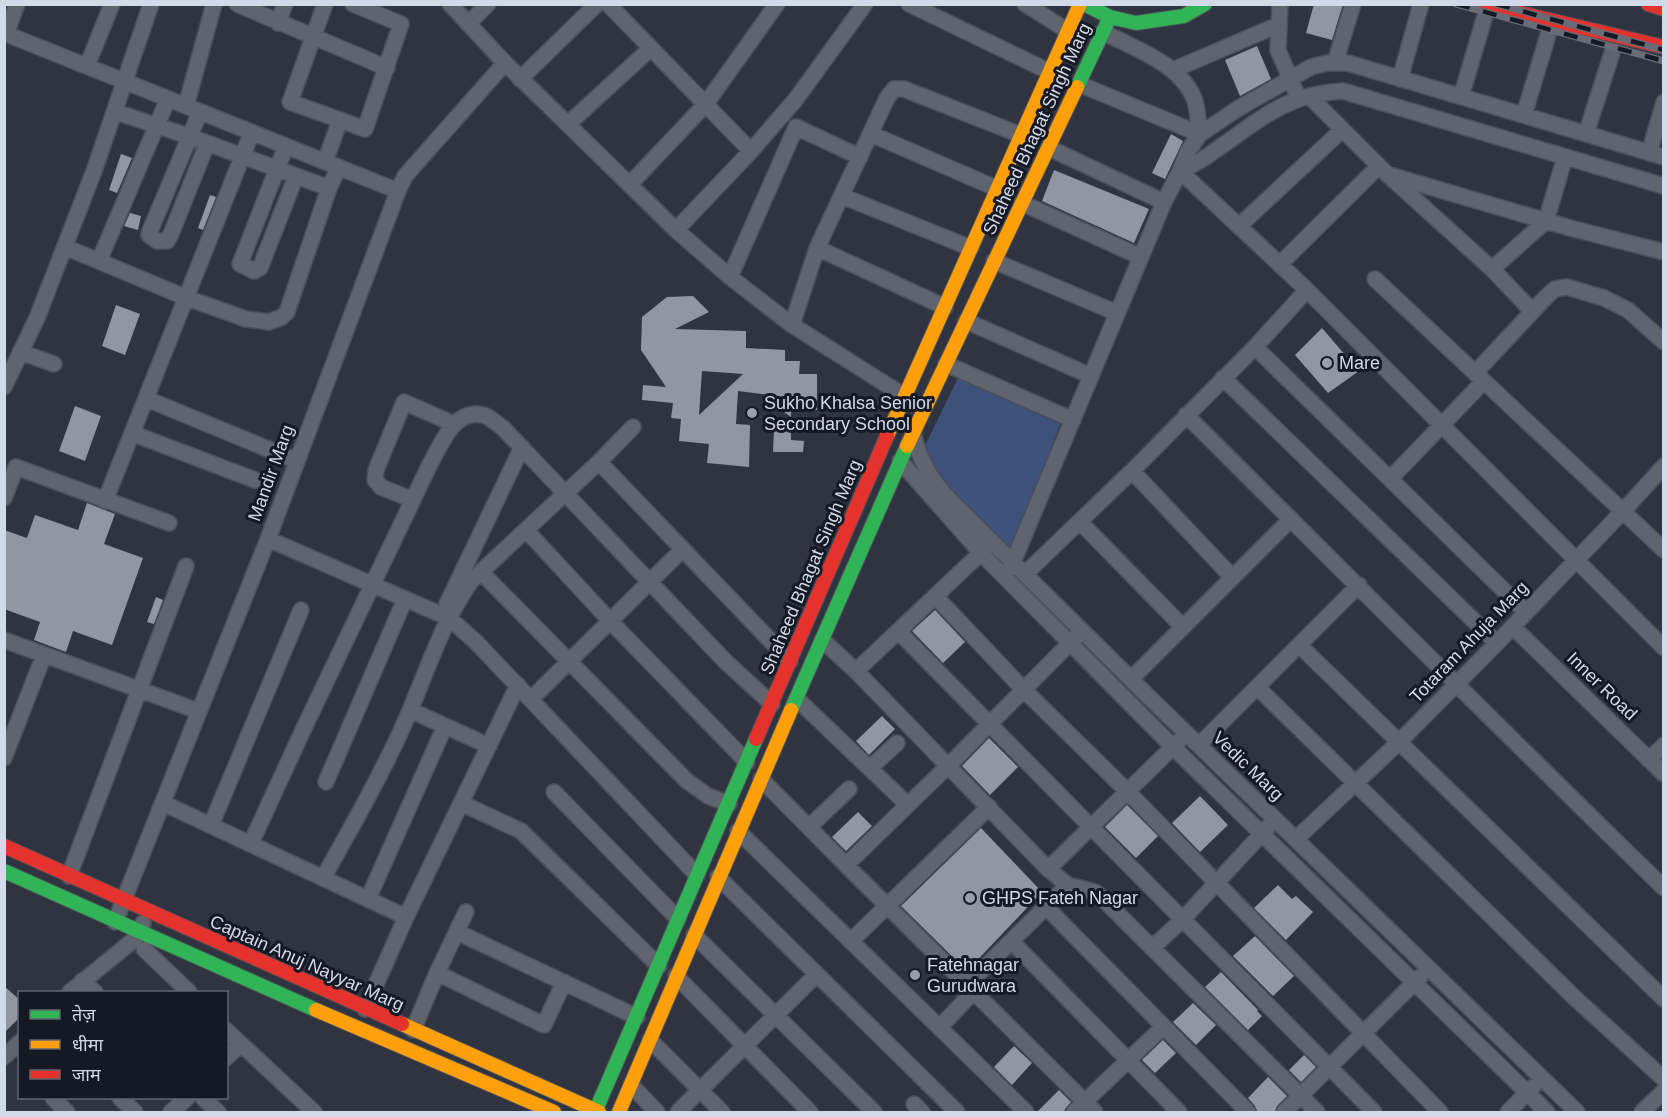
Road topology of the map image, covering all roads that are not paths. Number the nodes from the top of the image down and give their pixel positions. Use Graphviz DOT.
graph roads {
  1 [pos="17,4"];
  2 [pos="112,4"];
  3 [pos="151,4"];
  4 [pos="213,4"];
  5 [pos="237,4"];
  6 [pos="285,4"];
  7 [pos="325,4"];
  8 [pos="353,4"];
  9 [pos="450,4"];
  10 [pos="488,4"];
  11 [pos="597,4"];
  12 [pos="608,4"];
  13 [pos="777,4"];
  14 [pos="865,4"];
  15 [pos="909,4"];
  16 [pos="1025,4"];
  17 [pos="1082,4"];
  18 [pos="1205,4"];
  19 [pos="1280,4"];
  20 [pos="1353,4"];
  21 [pos="1421,4"];
  22 [pos="1648,4"];
  23 [pos="1664,9"];
  24 [pos="388,10"];
  25 [pos="1483,12"];
  26 [pos="1110,17"];
  27 [pos="278,23"];
  28 [pos="468,24"];
  29 [pos="1278,25"];
  30 [pos="1068,32"];
  31 [pos="1103,32"];
  32 [pos="5,33"];
  33 [pos="1548,35"];
  34 [pos="314,36"];
  35 [pos="1664,47"];
  36 [pos="650,48"];
  37 [pos="1612,53"];
  38 [pos="505,63"];
  39 [pos="1335,63"];
  40 [pos="87,66"];
  41 [pos="387,68"];
  42 [pos="1173,70"];
  43 [pos="1050,72"];
  44 [pos="1289,78"];
  45 [pos="1400,78"];
  46 [pos="520,79"];
  47 [pos="125,82"];
  48 [pos="1079,84"];
  49 [pos="1304,97"];
  50 [pos="1461,97"];
  51 [pos="168,99"];
  52 [pos="1664,102"];
  53 [pos="705,105"];
  54 [pos="193,109"];
  55 [pos="116,112"];
  56 [pos="1524,115"];
  57 [pos="340,120"];
  58 [pos="568,124"];
  59 [pos="157,125"];
  60 [pos="1342,130"];
  61 [pos="252,132"];
  62 [pos="871,134"];
  63 [pos="1200,134"];
  64 [pos="1586,134"];
  65 [pos="1021,135"];
  66 [pos="188,136"];
  67 [pos="207,144"];
  68 [pos="286,146"];
  69 [pos="1048,148"];
  70 [pos="751,151"];
  71 [pos="1656,155"];
  72 [pos="242,157"];
  73 [pos="860,157"];
  74 [pos="1565,157"];
  75 [pos="332,164"];
  76 [pos="277,169"];
  77 [pos="1383,170"];
  78 [pos="1180,171"];
  79 [pos="296,176"];
  80 [pos="630,184"];
  81 [pos="1664,186"];
  82 [pos="329,188"];
  83 [pos="998,189"];
  84 [pos="398,191"];
  85 [pos="842,196"];
  86 [pos="1164,201"];
  87 [pos="1022,203"];
  88 [pos="1546,221"];
  89 [pos="1239,226"];
  90 [pos="676,230"];
  91 [pos="65,247"];
  92 [pos="818,248"];
  93 [pos="971,248"];
  94 [pos="1664,252"];
  95 [pos="1141,257"];
  96 [pos="99,261"];
  97 [pos="994,261"];
  98 [pos="1280,264"];
  99 [pos="1492,269"];
  100 [pos="730,277"];
  101 [pos="1375,279"];
  102 [pos="1307,290"];
  103 [pos="187,298"];
  104 [pos="945,307"];
  105 [pos="1532,311"];
  106 [pos="1117,313"];
  107 [pos="966,321"];
  108 [pos="792,325"];
  109 [pos="1664,342"];
  110 [pos="1255,347"];
  111 [pos="20,352"];
  112 [pos="54,364"];
  113 [pos="946,364"];
  114 [pos="1091,376"];
  115 [pos="1479,377"];
  116 [pos="1223,378"];
  117 [pos="4,387"];
  118 [pos="906,397"];
  119 [pos="147,399"];
  120 [pos="1186,415"];
  121 [pos="1073,420"];
  122 [pos="454,424"];
  123 [pos="1441,425"];
  124 [pos="633,427"];
  125 [pos="913,433"];
  126 [pos="134,434"];
  127 [pos="522,447"];
  128 [pos="297,461"];
  129 [pos="900,461"];
  130 [pos="598,462"];
  131 [pos="1664,466"];
  132 [pos="1132,471"];
  133 [pos="1390,479"];
  134 [pos="255,480"];
  135 [pos="565,493"];
  136 [pos="4,498"];
  137 [pos="413,500"];
  138 [pos="105,501"];
  139 [pos="1624,510"];
  140 [pos="1291,519"];
  141 [pos="1080,522"];
  142 [pos="169,523"];
  143 [pos="526,530"];
  144 [pos="268,539"];
  145 [pos="987,547"];
  146 [pos="683,549"];
  147 [pos="1664,550"];
  148 [pos="1576,560"];
  149 [pos="1013,562"];
  150 [pos="186,566"];
  151 [pos="481,572"];
  152 [pos="1025,574"];
  153 [pos="1004,576"];
  154 [pos="1232,577"];
  155 [pos="649,583"];
  156 [pos="372,585"];
  157 [pos="1359,585"];
  158 [pos="935,596"];
  159 [pos="405,599"];
  160 [pos="301,610"];
  161 [pos="1526,612"];
  162 [pos="449,618"];
  163 [pos="611,622"];
  164 [pos="1183,627"];
  165 [pos="1513,627"];
  166 [pos="898,631"];
  167 [pos="1082,631"];
  168 [pos="4,640"];
  169 [pos="822,640"];
  170 [pos="1070,643"];
  171 [pos="1497,643"];
  172 [pos="1299,645"];
  173 [pos="1664,648"];
  174 [pos="44,655"];
  175 [pos="790,661"];
  176 [pos="569,662"];
  177 [pos="856,671"];
  178 [pos="1131,679"];
  179 [pos="1456,685"];
  180 [pos="518,686"];
  181 [pos="1257,687"];
  182 [pos="140,690"];
  183 [pos="1024,690"];
  184 [pos="531,699"];
  185 [pos="797,699"];
  186 [pos="772,704"];
  187 [pos="410,710"];
  188 [pos="198,711"];
  189 [pos="989,723"];
  190 [pos="445,726"];
  191 [pos="1187,734"];
  192 [pos="897,743"];
  193 [pos="1398,743"];
  194 [pos="1198,745"];
  195 [pos="1664,745"];
  196 [pos="489,746"];
  197 [pos="1173,747"];
  198 [pos="4,758"];
  199 [pos="1649,760"];
  200 [pos="747,762"];
  201 [pos="948,766"];
  202 [pos="870,768"];
  203 [pos="1664,774"];
  204 [pos="761,779"];
  205 [pos="326,782"];
  206 [pos="1354,782"];
  207 [pos="849,789"];
  208 [pos="1127,791"];
  209 [pos="554,792"];
  210 [pos="162,803"];
  211 [pos="461,803"];
  212 [pos="729,804"];
  213 [pos="908,805"];
  214 [pos="989,807"];
  215 [pos="1275,819"];
  216 [pos="211,825"];
  217 [pos="808,827"];
  218 [pos="1091,827"];
  219 [pos="738,831"];
  220 [pos="1263,833"];
  221 [pos="1296,839"];
  222 [pos="251,843"];
  223 [pos="4,846"];
  224 [pos="846,865"];
  225 [pos="1048,869"];
  226 [pos="4,871"];
  227 [pos="697,875"];
  228 [pos="69,876"];
  229 [pos="718,877"];
  230 [pos="323,878"];
  231 [pos="1216,883"];
  232 [pos="1068,885"];
  233 [pos="1664,888"];
  234 [pos="368,899"];
  235 [pos="124,901"];
  236 [pos="887,906"];
  237 [pos="1046,907"];
  238 [pos="148,912"];
  239 [pos="466,912"];
  240 [pos="406,917"];
  241 [pos="678,919"];
  242 [pos="1183,919"];
  243 [pos="115,922"];
  244 [pos="139,932"];
  245 [pos="457,932"];
  246 [pos="694,934"];
  247 [pos="851,941"];
  248 [pos="1012,942"];
  249 [pos="1152,948"];
  250 [pos="144,949"];
  251 [pos="659,966"];
  252 [pos="1429,968"];
  253 [pos="437,973"];
  254 [pos="816,975"];
  255 [pos="676,976"];
  256 [pos="82,981"];
  257 [pos="564,982"];
  258 [pos="1415,983"];
  259 [pos="971,988"];
  260 [pos="72,991"];
  261 [pos="93,991"];
  262 [pos="187,991"];
  263 [pos="1664,999"];
  264 [pos="365,1009"];
  265 [pos="776,1015"];
  266 [pos="637,1017"];
  267 [pos="1163,1027"];
  268 [pos="940,1028"];
  269 [pos="413,1030"];
  270 [pos="228,1032"];
  271 [pos="1364,1034"];
  272 [pos="650,1040"];
  273 [pos="241,1044"];
  274 [pos="745,1046"];
  275 [pos="228,1056"];
  276 [pos="1128,1061"];
  277 [pos="1329,1068"];
  278 [pos="1542,1078"];
  279 [pos="1664,1079"];
  280 [pos="631,1085"];
  281 [pos="700,1091"];
  282 [pos="1664,1091"];
  283 [pos="1527,1094"];
  284 [pos="1300,1096"];
  285 [pos="54,1099"];
  286 [pos="121,1099"];
  287 [pos="186,1099"];
  288 [pos="204,1099"];
  289 [pos="525,1107"];
  290 [pos="1084,1109"];
  291 [pos="64,1111"];
  292 [pos="597,1112"];
  293 [pos="135,1113"];
  294 [pos="171,1113"];
  295 [pos="218,1113"];
  296 [pos="314,1113"];
  297 [pos="554,1113"];
  298 [pos="619,1113"];
  299 [pos="657,1113"];
  300 [pos="678,1113"];
  301 [pos="722,1113"];
  302 [pos="810,1113"];
  303 [pos="874,1113"];
  304 [pos="957,1113"];
  305 [pos="1026,1113"];
  306 [pos="1179,1113"];
  307 [pos="1248,1113"];
  308 [pos="1284,1113"];
  309 [pos="1317,1113"];
  310 [pos="1374,1113"];
  311 [pos="1440,1113"];
  312 [pos="1508,1113"];
  313 [pos="1547,1113"];
  314 [pos="1577,1113"];
  315 [pos="1642,1113"];
  1 -- 32 [label="street"];
  2 -- 40 [label="street"];
  3 -- 47 [label="street"];
  4 -- 54 [label="street"];
  5 -- 27 [label="street"];
  6 -- 27 [label="street"];
  7 -- 34 [label="street"];
  8 -- 24 [label="street"];
  9 -- 28 [label="street"];
  10 -- 28 [label="street"];
  11 -- 46 [label="street"];
  12 -- 36 [label="street"];
  13 -- 53 [label="street"];
  14 -- 70 [label="street"];
  15 -- 43 [label="street"];
  16 -- 30 [label="street"];
  17 -- 26 [label="main road"];
  17 -- 30 [label="main road, Shaheed Bhagat Singh Marg"];
  18 -- 26 [label="main road"];
  19 -- 29 [label="street"];
  20 -- 39 [label="street"];
  21 -- 45 [label="street"];
  22 -- 23 [label="main road"];
  24 -- 41 [label="street"];
  25 -- 35 [label="main road"];
  25 -- 50 [label="street"];
  26 -- 31 [label="main road, Shaheed Bhagat Singh Marg"];
  27 -- 34 [label="street"];
  28 -- 38 [label="street"];
  29 -- 42 [label="street"];
  29 -- 44 [label="street"];
  30 -- 43 [label="main road, Shaheed Bhagat Singh Marg"];
  31 -- 42 [label="street"];
  31 -- 48 [label="main road, Shaheed Bhagat Singh Marg"];
  32 -- 40 [label="street"];
  33 -- 56 [label="street"];
  34 -- 41 [label="street"];
  34 -- 57 [label="street"];
  36 -- 53 [label="street"];
  36 -- 58 [label="street"];
  37 -- 64 [label="street"];
  38 -- 46 [label="street"];
  38 -- 84 [label="street, Mandir Marg"];
  39 -- 44 [label="street"];
  39 -- 45 [label="street"];
  40 -- 47 [label="street"];
  41 -- 57 [label="street"];
  42 -- 63 [label="street"];
  43 -- 65 [label="main road, Shaheed Bhagat Singh Marg"];
  44 -- 49 [label="street"];
  44 -- 63 [label="street"];
  45 -- 50 [label="street"];
  46 -- 58 [label="street"];
  47 -- 51 [label="street"];
  47 -- 55 [label="street"];
  48 -- 63 [label="street"];
  48 -- 69 [label="main road, Shaheed Bhagat Singh Marg"];
  49 -- 60 [label="street"];
  49 -- 74 [label="street"];
  49 -- 78 [label="street"];
  50 -- 56 [label="street"];
  51 -- 54 [label="street"];
  51 -- 59 [label="street"];
  52 -- 71 [label="street"];
  53 -- 70 [label="street"];
  53 -- 80 [label="street"];
  54 -- 61 [label="street"];
  54 -- 66 [label="street"];
  55 -- 59 [label="street"];
  55 -- 91 [label="street"];
  56 -- 64 [label="street"];
  57 -- 75 [label="street"];
  58 -- 80 [label="street"];
  59 -- 66 [label="street"];
  59 -- 96 [label="street"];
  60 -- 77 [label="street"];
  60 -- 89 [label="street"];
  61 -- 68 [label="street"];
  61 -- 72 [label="street"];
  62 -- 65 [label="street"];
  62 -- 73 [label="street"];
  62 -- 83 [label="street"];
  63 -- 78 [label="street"];
  64 -- 71 [label="street"];
  65 -- 83 [label="main road, Shaheed Bhagat Singh Marg"];
  66 -- 67 [label="street"];
  66 -- 67 [label="street"];
  67 -- 72 [label="street"];
  68 -- 75 [label="street"];
  68 -- 76 [label="street"];
  69 -- 86 [label="street"];
  69 -- 87 [label="main road, Shaheed Bhagat Singh Marg"];
  70 -- 90 [label="street"];
  72 -- 76 [label="street"];
  72 -- 103 [label="street"];
  73 -- 85 [label="street"];
  73 -- 100 [label="street"];
  74 -- 81 [label="street"];
  74 -- 88 [label="street"];
  75 -- 82 [label="street"];
  75 -- 84 [label="street"];
  76 -- 79 [label="street"];
  76 -- 79 [label="street"];
  77 -- 88 [label="street"];
  77 -- 98 [label="street"];
  77 -- 99 [label="street"];
  78 -- 86 [label="street"];
  78 -- 89 [label="street"];
  79 -- 82 [label="street"];
  80 -- 90 [label="street"];
  82 -- 103 [label="street"];
  83 -- 93 [label="main road, Shaheed Bhagat Singh Marg"];
  84 -- 128 [label="street, Mandir Marg"];
  85 -- 92 [label="street"];
  85 -- 93 [label="street"];
  86 -- 95 [label="street"];
  87 -- 95 [label="street"];
  87 -- 97 [label="main road, Shaheed Bhagat Singh Marg"];
  88 -- 94 [label="street"];
  88 -- 99 [label="street"];
  89 -- 98 [label="street"];
  90 -- 100 [label="street"];
  91 -- 96 [label="street"];
  91 -- 111 [label="street"];
  92 -- 104 [label="street"];
  92 -- 108 [label="street"];
  93 -- 104 [label="main road, Shaheed Bhagat Singh Marg"];
  95 -- 106 [label="street"];
  96 -- 103 [label="street"];
  97 -- 106 [label="street"];
  97 -- 107 [label="main road, Shaheed Bhagat Singh Marg"];
  98 -- 102 [label="street"];
  99 -- 105 [label="street"];
  100 -- 108 [label="street"];
  101 -- 115 [label="street"];
  102 -- 110 [label="street"];
  102 -- 123 [label="street"];
  103 -- 119 [label="street"];
  104 -- 118 [label="main road, Shaheed Bhagat Singh Marg"];
  105 -- 109 [label="street"];
  105 -- 115 [label="street"];
  106 -- 114 [label="street"];
  107 -- 113 [label="main road, Shaheed Bhagat Singh Marg"];
  107 -- 114 [label="street"];
  108 -- 118 [label="street"];
  110 -- 116 [label="street"];
  110 -- 133 [label="street"];
  111 -- 112 [label="street"];
  111 -- 117 [label="street"];
  113 -- 121 [label="street"];
  113 -- 125 [label="main road, Shaheed Bhagat Singh Marg"];
  114 -- 121 [label="street"];
  115 -- 123 [label="street"];
  115 -- 139 [label="street"];
  116 -- 120 [label="street"];
  116 -- 171 [label="street"];
  118 -- 175 [label="main road, Shaheed Bhagat Singh Marg"];
  119 -- 126 [label="street"];
  119 -- 128 [label="street"];
  120 -- 132 [label="street"];
  120 -- 140 [label="street"];
  121 -- 149 [label="street"];
  122 -- 127 [label="street"];
  122 -- 137 [label="street"];
  122 -- 137 [label="street"];
  123 -- 133 [label="street"];
  123 -- 148 [label="street"];
  124 -- 130 [label="street"];
  125 -- 129 [label="main road, Shaheed Bhagat Singh Marg"];
  125 -- 145 [label="street, Vedic Marg"];
  126 -- 134 [label="street"];
  126 -- 138 [label="street"];
  127 -- 135 [label="street"];
  127 -- 162 [label="street"];
  128 -- 144 [label="street, Mandir Marg"];
  129 -- 145 [label="street, Vedic Marg"];
  129 -- 169 [label="main road, Shaheed Bhagat Singh Marg"];
  130 -- 135 [label="street"];
  130 -- 146 [label="street"];
  131 -- 139 [label="street, Totaram Ahuja Marg"];
  132 -- 141 [label="street"];
  132 -- 154 [label="street"];
  133 -- 161 [label="street"];
  135 -- 143 [label="street"];
  135 -- 155 [label="street"];
  136 -- 138 [label="street"];
  137 -- 156 [label="street"];
  138 -- 142 [label="street"];
  139 -- 147 [label="street"];
  139 -- 148 [label="street, Totaram Ahuja Marg"];
  140 -- 154 [label="street"];
  140 -- 157 [label="street"];
  141 -- 152 [label="street"];
  141 -- 164 [label="street"];
  143 -- 151 [label="street"];
  143 -- 163 [label="street"];
  144 -- 156 [label="street"];
  144 -- 188 [label="street, Mandir Marg"];
  145 -- 149 [label="street, Vedic Marg"];
  145 -- 153 [label="street, Vedic Marg"];
  145 -- 158 [label="street"];
  146 -- 155 [label="street"];
  146 -- 175 [label="street"];
  148 -- 161 [label="street, Totaram Ahuja Marg"];
  148 -- 173 [label="street"];
  149 -- 152 [label="street, Vedic Marg"];
  149 -- 153 [label="street"];
  150 -- 182 [label="street"];
  151 -- 162 [label="street"];
  151 -- 176 [label="street"];
  152 -- 167 [label="street, Vedic Marg"];
  153 -- 170 [label="street, Vedic Marg"];
  154 -- 164 [label="street"];
  155 -- 163 [label="street"];
  155 -- 186 [label="street"];
  156 -- 159 [label="street"];
  156 -- 222 [label="street"];
  157 -- 172 [label="street"];
  157 -- 179 [label="street"];
  158 -- 166 [label="street"];
  158 -- 183 [label="street"];
  159 -- 162 [label="street"];
  159 -- 205 [label="street"];
  160 -- 216 [label="street"];
  161 -- 165 [label="street, Totaram Ahuja Marg"];
  162 -- 180 [label="street"];
  162 -- 187 [label="street"];
  163 -- 176 [label="street"];
  163 -- 200 [label="street"];
  164 -- 178 [label="street"];
  165 -- 171 [label="street, Totaram Ahuja Marg"];
  165 -- 199 [label="street, Inner Road"];
  166 -- 177 [label="street"];
  166 -- 189 [label="street"];
  167 -- 170 [label="street"];
  167 -- 178 [label="street, Vedic Marg"];
  168 -- 174 [label="street"];
  169 -- 177 [label="street"];
  169 -- 185 [label="main road, Shaheed Bhagat Singh Marg"];
  170 -- 183 [label="street"];
  170 -- 197 [label="street, Vedic Marg"];
  171 -- 179 [label="street, Totaram Ahuja Marg"];
  172 -- 181 [label="street"];
  172 -- 193 [label="street"];
  174 -- 182 [label="street"];
  174 -- 198 [label="street"];
  175 -- 186 [label="main road, Shaheed Bhagat Singh Marg"];
  176 -- 184 [label="street"];
  176 -- 212 [label="street"];
  177 -- 201 [label="street"];
  178 -- 191 [label="street, Vedic Marg"];
  179 -- 193 [label="street, Totaram Ahuja Marg"];
  179 -- 233 [label="street"];
  180 -- 184 [label="street"];
  180 -- 196 [label="street"];
  181 -- 194 [label="street"];
  181 -- 206 [label="street"];
  182 -- 188 [label="street"];
  182 -- 228 [label="street"];
  183 -- 189 [label="street"];
  183 -- 208 [label="street"];
  184 -- 227 [label="street"];
  185 -- 202 [label="street"];
  185 -- 204 [label="main road, Shaheed Bhagat Singh Marg"];
  186 -- 200 [label="main road, Shaheed Bhagat Singh Marg"];
  187 -- 190 [label="street"];
  187 -- 230 [label="street"];
  188 -- 210 [label="street, Mandir Marg"];
  189 -- 201 [label="street"];
  189 -- 218 [label="street"];
  190 -- 196 [label="street"];
  190 -- 234 [label="street"];
  191 -- 194 [label="street, Vedic Marg"];
  191 -- 197 [label="street"];
  192 -- 202 [label="street"];
  193 -- 206 [label="street, Totaram Ahuja Marg"];
  193 -- 263 [label="street"];
  194 -- 215 [label="street, Vedic Marg"];
  195 -- 199 [label="street"];
  196 -- 211 [label="street"];
  197 -- 208 [label="street"];
  197 -- 220 [label="street, Vedic Marg"];
  199 -- 203 [label="street, Inner Road"];
  200 -- 212 [label="main road, Shaheed Bhagat Singh Marg"];
  201 -- 213 [label="street"];
  201 -- 214 [label="street"];
  202 -- 213 [label="street"];
  204 -- 217 [label="street"];
  204 -- 219 [label="main road, Shaheed Bhagat Singh Marg"];
  206 -- 221 [label="street, Totaram Ahuja Marg"];
  206 -- 279 [label="street"];
  207 -- 217 [label="street"];
  208 -- 218 [label="street"];
  208 -- 231 [label="street"];
  209 -- 241 [label="street"];
  210 -- 216 [label="street"];
  210 -- 235 [label="street, Mandir Marg"];
  211 -- 240 [label="street"];
  211 -- 251 [label="street"];
  212 -- 227 [label="main road, Shaheed Bhagat Singh Marg"];
  213 -- 224 [label="street"];
  214 -- 225 [label="street"];
  214 -- 236 [label="street"];
  215 -- 220 [label="street"];
  215 -- 221 [label="street, Vedic Marg"];
  216 -- 222 [label="street"];
  217 -- 224 [label="street"];
  218 -- 225 [label="street"];
  218 -- 242 [label="street"];
  219 -- 229 [label="main road, Shaheed Bhagat Singh Marg"];
  219 -- 247 [label="street"];
  220 -- 231 [label="street"];
  220 -- 258 [label="street, Vedic Marg"];
  221 -- 252 [label="street, Vedic Marg"];
  222 -- 230 [label="street"];
  223 -- 228 [label="main road, Captain Anuj Nayyar Marg"];
  224 -- 236 [label="street"];
  225 -- 232 [label="street"];
  226 -- 243 [label="main road"];
  227 -- 241 [label="main road, Shaheed Bhagat Singh Marg"];
  228 -- 235 [label="main road, Captain Anuj Nayyar Marg"];
  229 -- 246 [label="main road, Shaheed Bhagat Singh Marg"];
  229 -- 254 [label="street"];
  230 -- 234 [label="street"];
  231 -- 242 [label="street"];
  231 -- 271 [label="street"];
  232 -- 237 [label="street"];
  232 -- 249 [label="street"];
  234 -- 240 [label="street"];
  235 -- 238 [label="main road, Captain Anuj Nayyar Marg"];
  235 -- 243 [label="street, Mandir Marg"];
  236 -- 247 [label="street"];
  236 -- 259 [label="street"];
  237 -- 248 [label="street"];
  237 -- 267 [label="street"];
  238 -- 244 [label="street"];
  238 -- 264 [label="main road, Captain Anuj Nayyar Marg"];
  239 -- 245 [label="street"];
  240 -- 264 [label="street"];
  241 -- 251 [label="main road, Shaheed Bhagat Singh Marg"];
  242 -- 249 [label="street"];
  242 -- 277 [label="street"];
  243 -- 244 [label="main road"];
  244 -- 256 [label="street"];
  244 -- 289 [label="main road"];
  245 -- 253 [label="street"];
  245 -- 257 [label="street"];
  246 -- 255 [label="main road, Shaheed Bhagat Singh Marg"];
  246 -- 265 [label="street"];
  247 -- 268 [label="street"];
  248 -- 259 [label="street"];
  248 -- 276 [label="street"];
  249 -- 284 [label="street"];
  250 -- 262 [label="street"];
  251 -- 266 [label="main road, Shaheed Bhagat Singh Marg"];
  252 -- 258 [label="street"];
  252 -- 278 [label="street, Vedic Marg"];
  253 -- 257 [label="street"];
  253 -- 269 [label="street"];
  254 -- 265 [label="street"];
  254 -- 304 [label="street"];
  255 -- 272 [label="main road, Shaheed Bhagat Singh Marg"];
  255 -- 274 [label="street"];
  256 -- 260 [label="street"];
  256 -- 261 [label="street"];
  257 -- 266 [label="street"];
  258 -- 271 [label="street"];
  258 -- 283 [label="street, Vedic Marg"];
  259 -- 268 [label="street"];
  259 -- 290 [label="street"];
  264 -- 269 [label="main road, Captain Anuj Nayyar Marg"];
  265 -- 274 [label="street"];
  265 -- 303 [label="street"];
  266 -- 292 [label="main road, Shaheed Bhagat Singh Marg"];
  267 -- 276 [label="street"];
  267 -- 307 [label="street"];
  268 -- 305 [label="street"];
  269 -- 292 [label="main road, Captain Anuj Nayyar Marg"];
  270 -- 273 [label="street"];
  271 -- 277 [label="street"];
  271 -- 311 [label="street"];
  272 -- 280 [label="main road, Shaheed Bhagat Singh Marg"];
  272 -- 281 [label="street"];
  273 -- 275 [label="street"];
  273 -- 296 [label="street"];
  274 -- 281 [label="street"];
  274 -- 302 [label="street"];
  276 -- 290 [label="street"];
  276 -- 306 [label="street"];
  277 -- 284 [label="street"];
  277 -- 310 [label="street"];
  278 -- 283 [label="street"];
  278 -- 314 [label="street, Vedic Marg"];
  280 -- 298 [label="main road, Shaheed Bhagat Singh Marg"];
  280 -- 299 [label="street"];
  281 -- 300 [label="street"];
  281 -- 301 [label="street"];
  282 -- 315 [label="street"];
  283 -- 312 [label="street"];
  283 -- 313 [label="street, Vedic Marg"];
  284 -- 308 [label="street"];
  284 -- 309 [label="street"];
  285 -- 291 [label="street"];
  286 -- 293 [label="street"];
  287 -- 294 [label="street"];
  288 -- 295 [label="street"];
  289 -- 297 [label="main road"];
}
